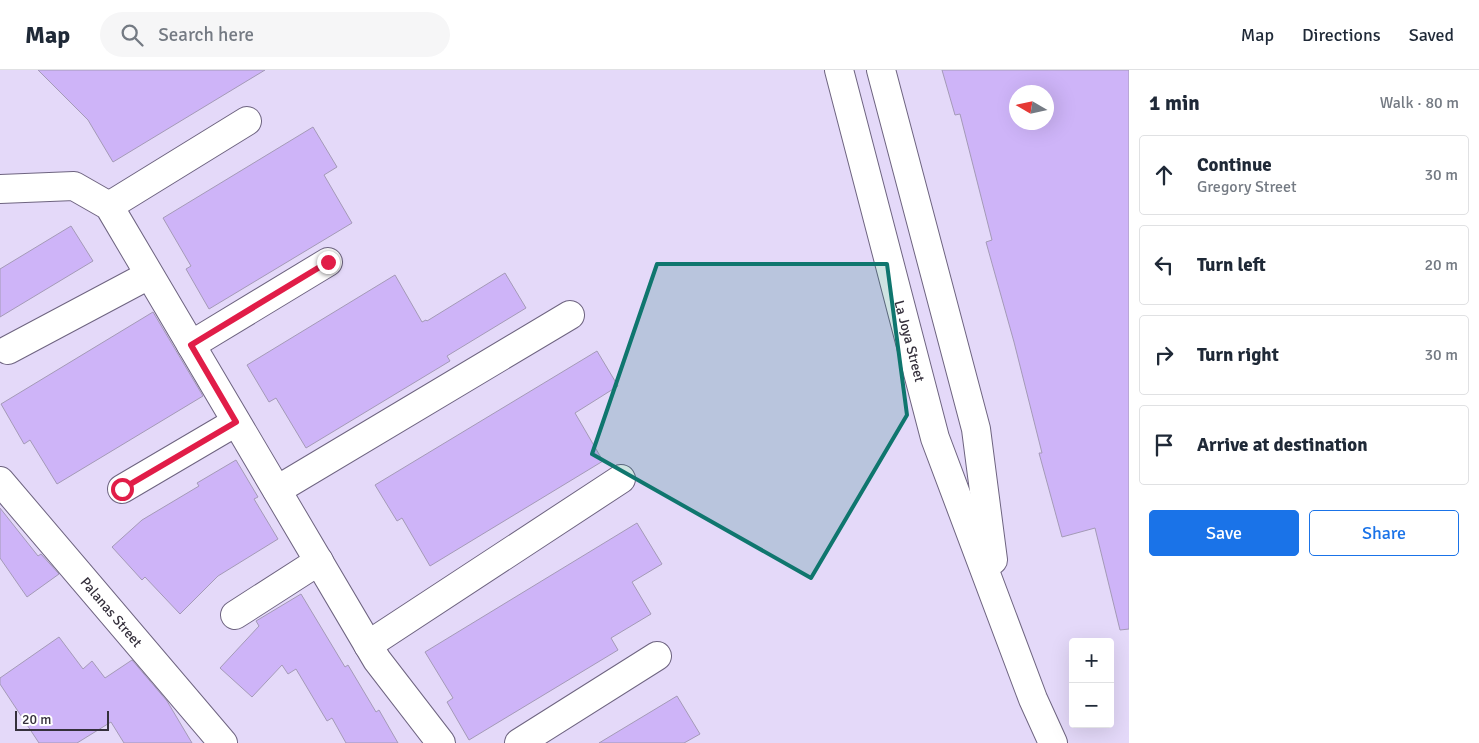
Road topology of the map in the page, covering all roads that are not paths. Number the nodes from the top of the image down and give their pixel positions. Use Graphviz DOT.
graph roads {
  1 [pos="839,70"];
  2 [pos="881,70"];
  3 [pos="248,121"];
  4 [pos="0,189"];
  5 [pos="109,206"];
  6 [pos="328,262"];
  7 [pos="149,274"];
  8 [pos="570,315"];
  9 [pos="191,345"];
  10 [pos="8,350"];
  11 [pos="236,422"];
  12 [pos="621,479"];
  13 [pos="0,481"];
  14 [pos="122,489"];
  15 [pos="277,490"];
  16 [pos="319,561"];
  17 [pos="999,606"];
  18 [pos="235,615"];
  19 [pos="368,645"];
  20 [pos="657,656"];
  21 [pos="224,743"];
  22 [pos="441,743"];
  23 [pos="519,743"];
  24 [pos="1054,743"];
  1 -- 17 [label="street, La Joya Street"];
  2 -- 17 [label="street, La Joya Street"];
  3 -- 5 [label="street"];
  4 -- 5 [label="street"];
  5 -- 7 [label="street"];
  6 -- 9 [label="street"];
  7 -- 9 [label="street"];
  7 -- 10 [label="street"];
  8 -- 15 [label="street"];
  9 -- 11 [label="street"];
  11 -- 14 [label="street"];
  11 -- 15 [label="street"];
  12 -- 19 [label="street"];
  13 -- 21 [label="street, Palanas Street"];
  15 -- 16 [label="street"];
  16 -- 18 [label="street"];
  16 -- 19 [label="street"];
  17 -- 24 [label="street, La Joya Street"];
  19 -- 22 [label="street"];
  20 -- 23 [label="street"];
}
